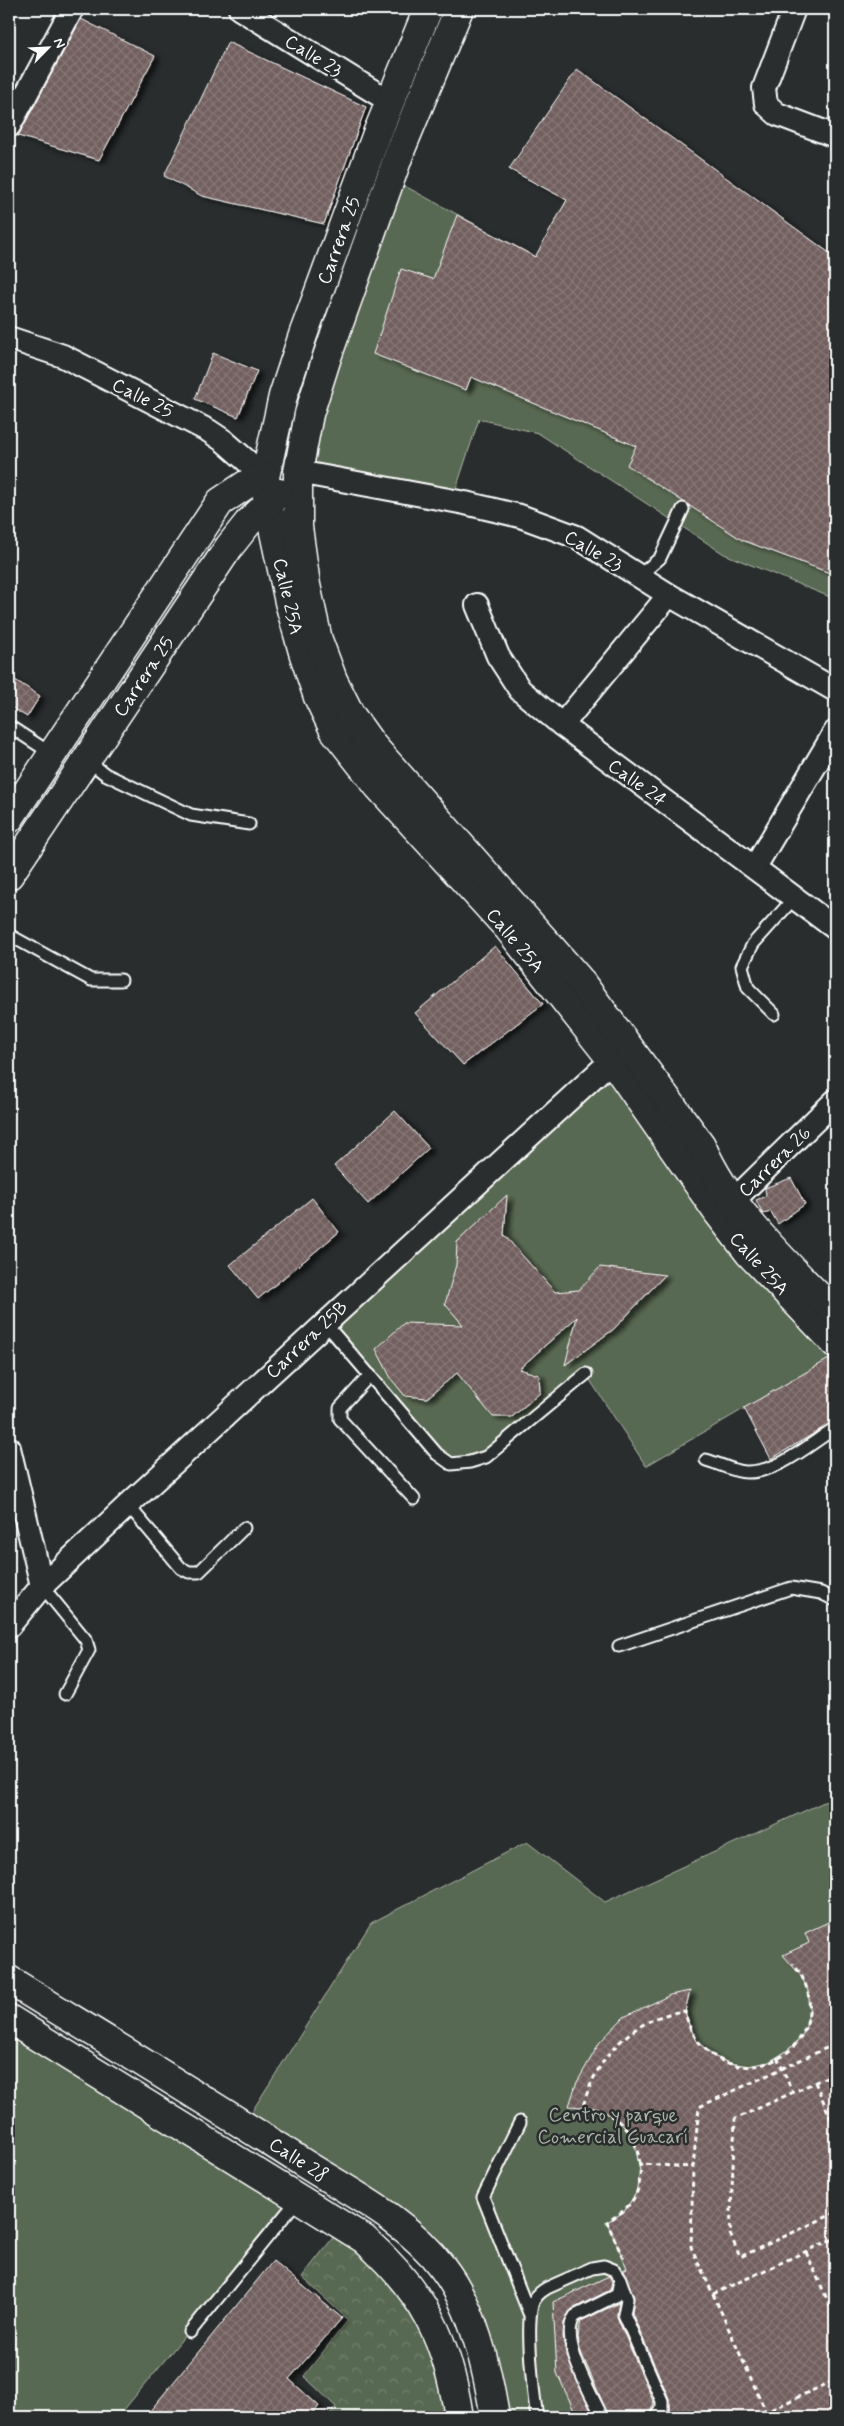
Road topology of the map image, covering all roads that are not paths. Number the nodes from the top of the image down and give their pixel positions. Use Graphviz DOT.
graph roads {
  1 [pos="72,9"];
  2 [pos="240,9"];
  3 [pos="428,9"];
  4 [pos="459,9"];
  5 [pos="794,9"];
  6 [pos="389,101"];
  7 [pos="9,126"];
  8 [pos="835,136"];
  9 [pos="9,338"];
  10 [pos="298,472"];
  11 [pos="270,492"];
  12 [pos="683,509"];
  13 [pos="298,527"];
  14 [pos="639,576"];
  15 [pos="668,594"];
  16 [pos="477,605"];
  17 [pos="835,690"];
  18 [pos="562,725"];
  19 [pos="9,726"];
  20 [pos="835,732"];
  21 [pos="52,754"];
  22 [pos="86,759"];
  23 [pos="12,809"];
  24 [pos="248,824"];
  25 [pos="755,867"];
  26 [pos="9,875"];
  27 [pos="794,897"];
  28 [pos="835,928"];
  29 [pos="9,935"];
  30 [pos="121,980"];
  31 [pos="774,1014"];
  32 [pos="612,1060"];
  33 [pos="835,1102"];
  34 [pos="712,1171"];
  35 [pos="734,1200"];
  36 [pos="835,1313"];
  37 [pos="324,1322"];
  38 [pos="835,1343"];
  39 [pos="586,1374"];
  40 [pos="370,1375"];
  41 [pos="835,1428"];
  42 [pos="9,1448"];
  43 [pos="706,1460"];
  44 [pos="414,1499"];
  45 [pos="128,1505"];
  46 [pos="244,1528"];
  47 [pos="42,1586"];
  48 [pos="835,1600"];
  49 [pos="9,1626"];
  50 [pos="619,1646"];
  51 [pos="65,1694"];
  52 [pos="9,1980"];
  53 [pos="9,2019"];
  54 [pos="520,2122"];
  55 [pos="299,2197"];
  56 [pos="620,2279"];
  57 [pos="531,2322"];
  58 [pos="190,2332"];
  59 [pos="459,2417"];
  60 [pos="495,2417"];
  61 [pos="537,2417"];
  62 [pos="602,2417"];
  63 [pos="657,2417"];
  1 -- 7 [label="street"];
  2 -- 6 [label="street, Calle 23"];
  3 -- 6 [label="main road, Carrera 25"];
  4 -- 10 [label="main road, Carrera 25"];
  5 -- 8 [label="street"];
  6 -- 11 [label="main road, Carrera 25"];
  9 -- 11 [label="street, Calle 25"];
  10 -- 11 [label="main road"];
  10 -- 13 [label="main road, Calle 25A"];
  10 -- 14 [label="street, Calle 23"];
  11 -- 13 [label="main road"];
  11 -- 21 [label="main road, Carrera 25"];
  11 -- 22 [label="main road, Carrera 25"];
  11 -- 32 [label="main road, Calle 25A"];
  12 -- 14 [label="lane"];
  13 -- 34 [label="main road, Calle 25A"];
  14 -- 15 [label="street, Calle 23"];
  15 -- 17 [label="street, Calle 23"];
  15 -- 18 [label="street"];
  16 -- 18 [label="street, Calle 24"];
  18 -- 25 [label="street, Calle 24"];
  19 -- 21 [label="lane"];
  20 -- 25 [label="street"];
  21 -- 23 [label="main road, Carrera 25"];
  22 -- 24 [label="lane"];
  22 -- 26 [label="main road, Carrera 25"];
  25 -- 27 [label="street, Calle 24"];
  27 -- 28 [label="street, Calle 24"];
  27 -- 31 [label="lane"];
  29 -- 30 [label="lane"];
  32 -- 34 [label="main road"];
  32 -- 37 [label="street, Carrera 25B"];
  32 -- 38 [label="main road, Calle 25A"];
  33 -- 35 [label="street, Carrera 26"];
  34 -- 35 [label="main road, Calle 25A"];
  35 -- 36 [label="main road, Calle 25A"];
  37 -- 40 [label="lane"];
  37 -- 45 [label="street, Carrera 25B"];
  39 -- 40 [label="lane"];
  40 -- 44 [label="lane"];
  41 -- 43 [label="lane"];
  42 -- 47 [label="street"];
  45 -- 46 [label="lane"];
  45 -- 47 [label="street, Carrera 25B"];
  47 -- 49 [label="street, Carrera 25B"];
  47 -- 51 [label="lane"];
  48 -- 50 [label="lane"];
  52 -- 60 [label="main road, Calle 28"];
  53 -- 55 [label="main road, Calle 28"];
  54 -- 57 [label="lane"];
  55 -- 58 [label="lane"];
  55 -- 59 [label="main road, Calle 28"];
  56 -- 57 [label="lane"];
  56 -- 62 [label="lane"];
  56 -- 63 [label="lane"];
  57 -- 61 [label="lane"];
}
